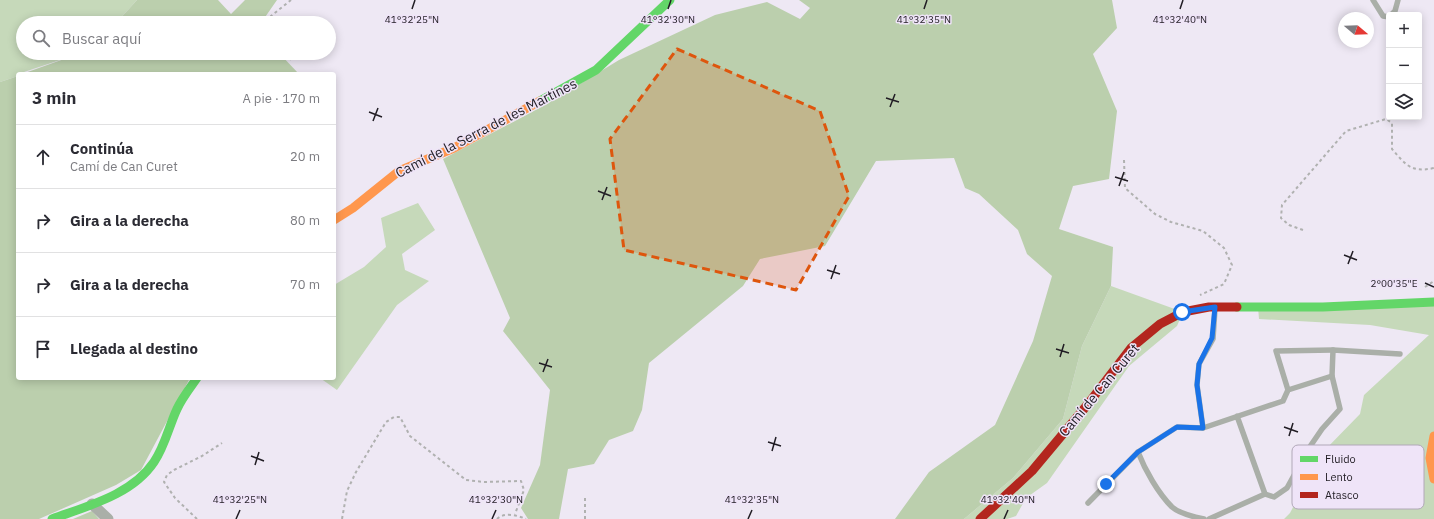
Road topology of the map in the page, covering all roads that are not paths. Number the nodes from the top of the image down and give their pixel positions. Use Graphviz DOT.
graph roads {
  1 [pos="670,0"];
  2 [pos="1373,0"];
  3 [pos="1398,0"];
  4 [pos="1394,12"];
  5 [pos="1386,16"];
  6 [pos="336,219"];
  7 [pos="1434,302"];
  8 [pos="1215,307"];
  9 [pos="1333,350"];
  10 [pos="1400,354"];
  11 [pos="1332,376"];
  12 [pos="196,380"];
  13 [pos="1288,390"];
  14 [pos="1237,416"];
  15 [pos="1203,428"];
  16 [pos="1434,436"];
  17 [pos="1311,445"];
  18 [pos="1138,452"];
  19 [pos="1292,479"];
  20 [pos="1434,479"];
  21 [pos="1265,494"];
  22 [pos="1088,503"];
  23 [pos="92,504"];
  24 [pos="52,519"];
  25 [pos="108,519"];
  26 [pos="980,519"];
  27 [pos="1204,519"];
  28 [pos="1209,519"];
  1 -- 6 [label="street, Camí de la Serra de les Martines"];
  2 -- 5 [label="lane"];
  3 -- 4 [label="lane"];
  7 -- 8 [label="street, Camí de Can Curet"];
  8 -- 15 [label="lane"];
  8 -- 26 [label="street, Camí de Can Curet"];
  9 -- 10 [label="lane"];
  9 -- 11 [label="lane"];
  9 -- 13 [label="lane"];
  11 -- 13 [label="lane"];
  11 -- 17 [label="lane"];
  12 -- 23 [label="street"];
  13 -- 14 [label="lane"];
  14 -- 15 [label="lane"];
  14 -- 21 [label="lane"];
  15 -- 18 [label="lane"];
  16 -- 20 [label="street"];
  18 -- 22 [label="lane"];
  18 -- 27 [label="lane"];
  19 -- 21 [label="lane"];
  21 -- 28 [label="lane"];
  23 -- 24 [label="street"];
  23 -- 25 [label="street"];
}
